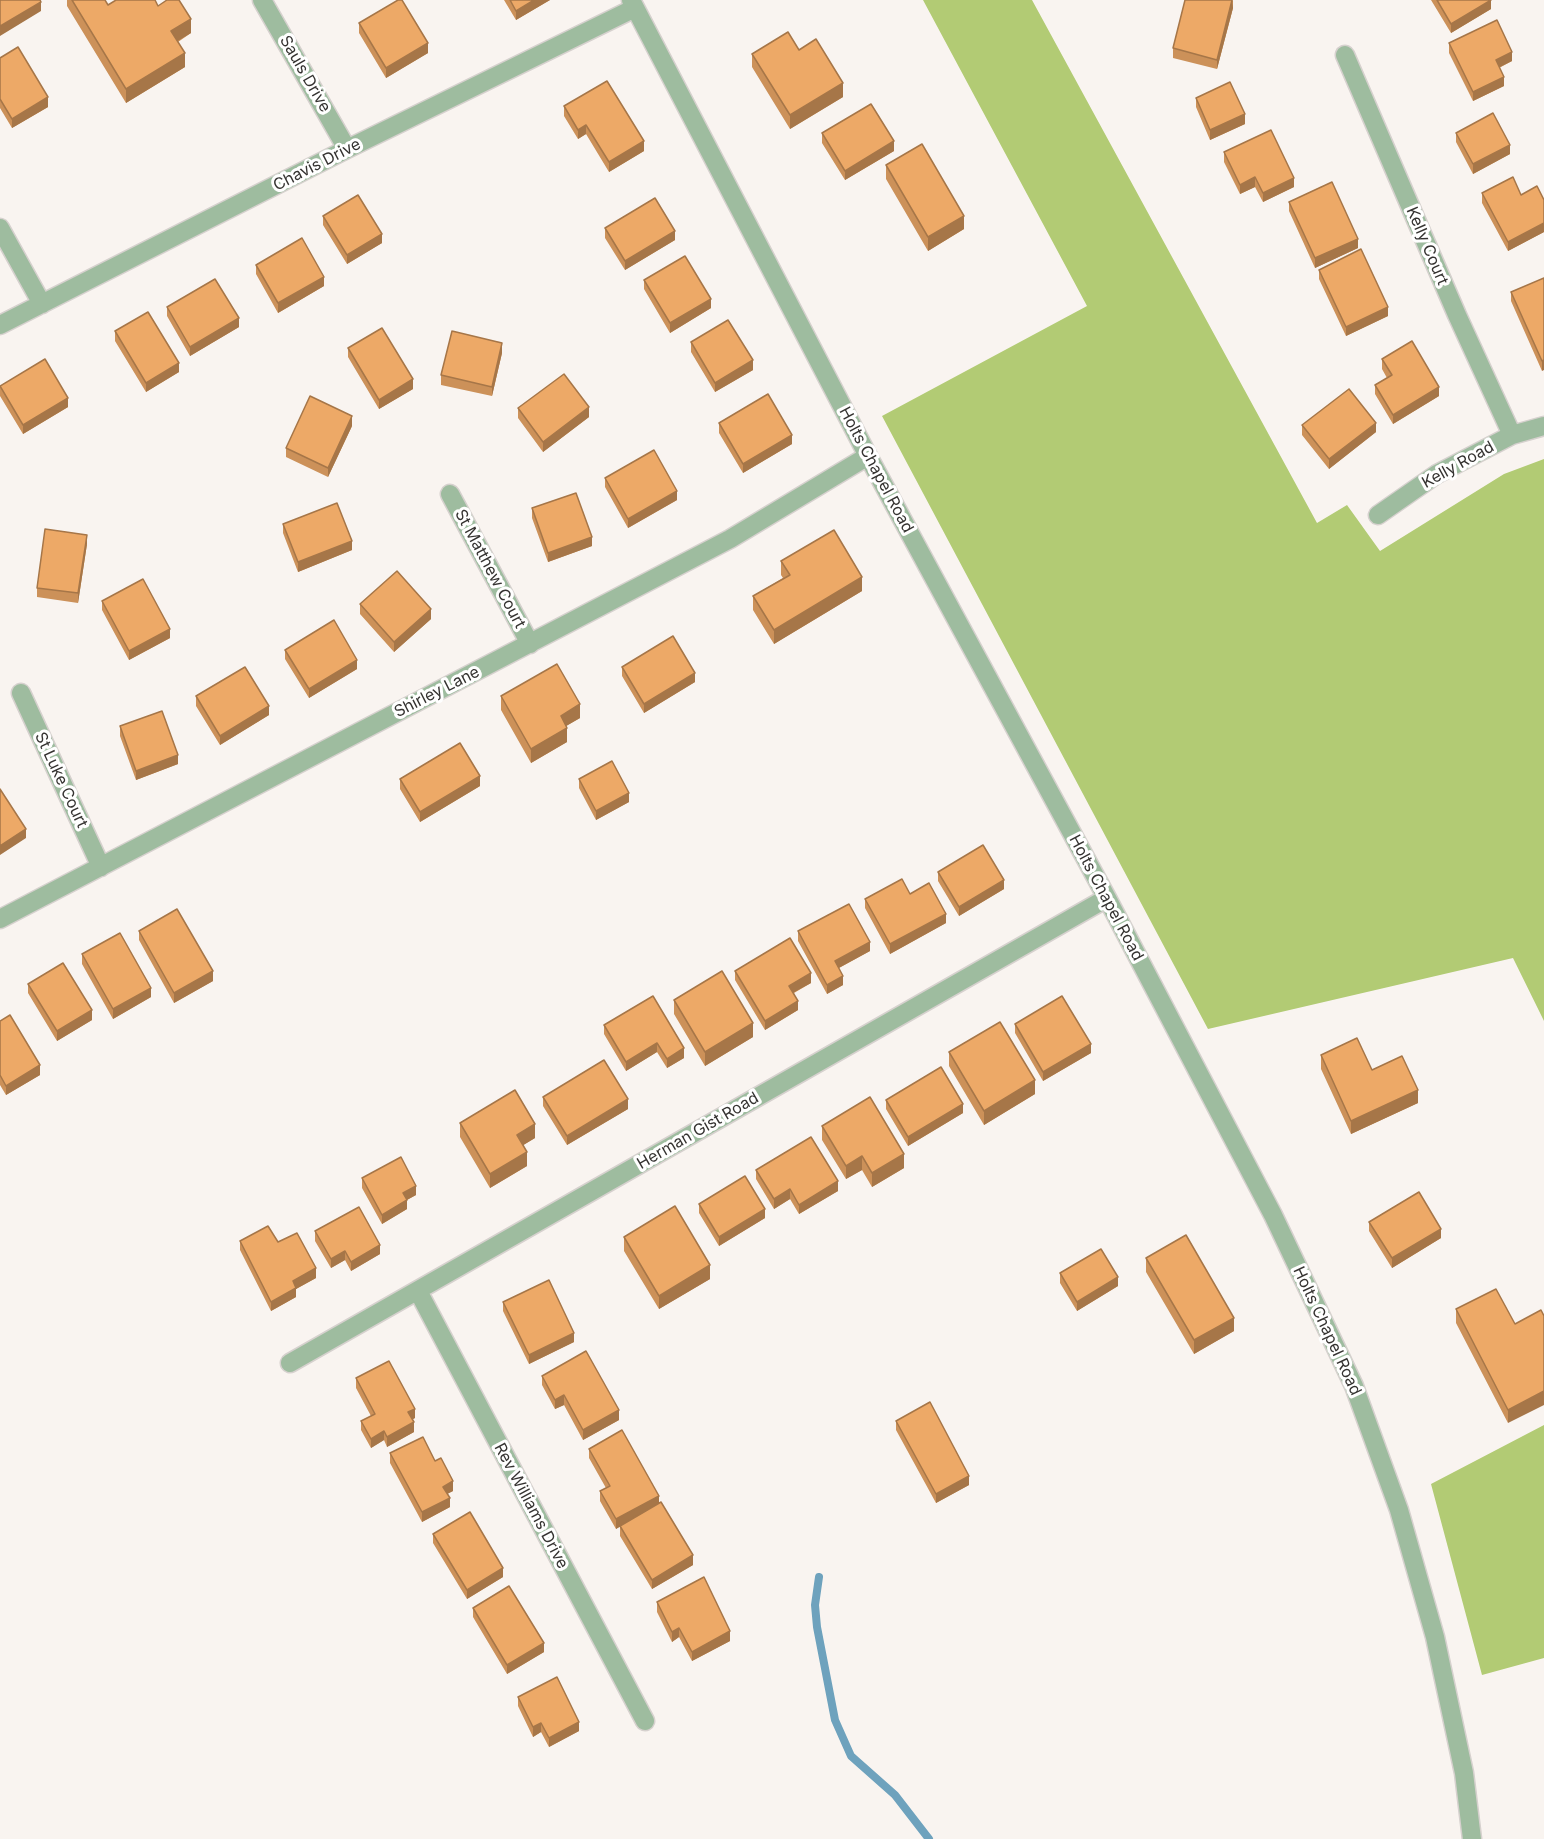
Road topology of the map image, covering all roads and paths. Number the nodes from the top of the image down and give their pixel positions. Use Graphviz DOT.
graph roads {
  1 [pos="262,0"];
  2 [pos="633,4"];
  3 [pos="1345,55"];
  4 [pos="347,149"];
  5 [pos="0,228"];
  6 [pos="42,304"];
  7 [pos="0,325"];
  8 [pos="1544,426"];
  9 [pos="1512,435"];
  10 [pos="868,456"];
  11 [pos="450,494"];
  12 [pos="1378,515"];
  13 [pos="530,644"];
  14 [pos="21,693"];
  15 [pos="101,867"];
  16 [pos="1107,898"];
  17 [pos="0,919"];
  18 [pos="418,1291"];
  19 [pos="290,1363"];
  20 [pos="645,1721"];
  21 [pos="1472,1839"];
  1 -- 4 [label="street, Sauls Drive"];
  2 -- 4 [label="street, Chavis Drive"];
  2 -- 10 [label="street, Holts Chapel Road"];
  3 -- 9 [label="street, Kelly Court"];
  4 -- 6 [label="street, Chavis Drive"];
  5 -- 6 [label="street"];
  6 -- 7 [label="street, Chavis Drive"];
  8 -- 9 [label="street, Kelly Road"];
  9 -- 12 [label="street, Kelly Road"];
  10 -- 13 [label="street, Shirley Lane"];
  10 -- 16 [label="street, Holts Chapel Road"];
  11 -- 13 [label="street, St Matthew Court"];
  13 -- 15 [label="street, Shirley Lane"];
  14 -- 15 [label="street, St Luke Court"];
  15 -- 17 [label="street, Shirley Lane"];
  16 -- 18 [label="street, Herman Gist Road"];
  16 -- 21 [label="street, Holts Chapel Road"];
  18 -- 19 [label="street, Herman Gist Road"];
  18 -- 20 [label="street, Rev Williams Drive"];
}
